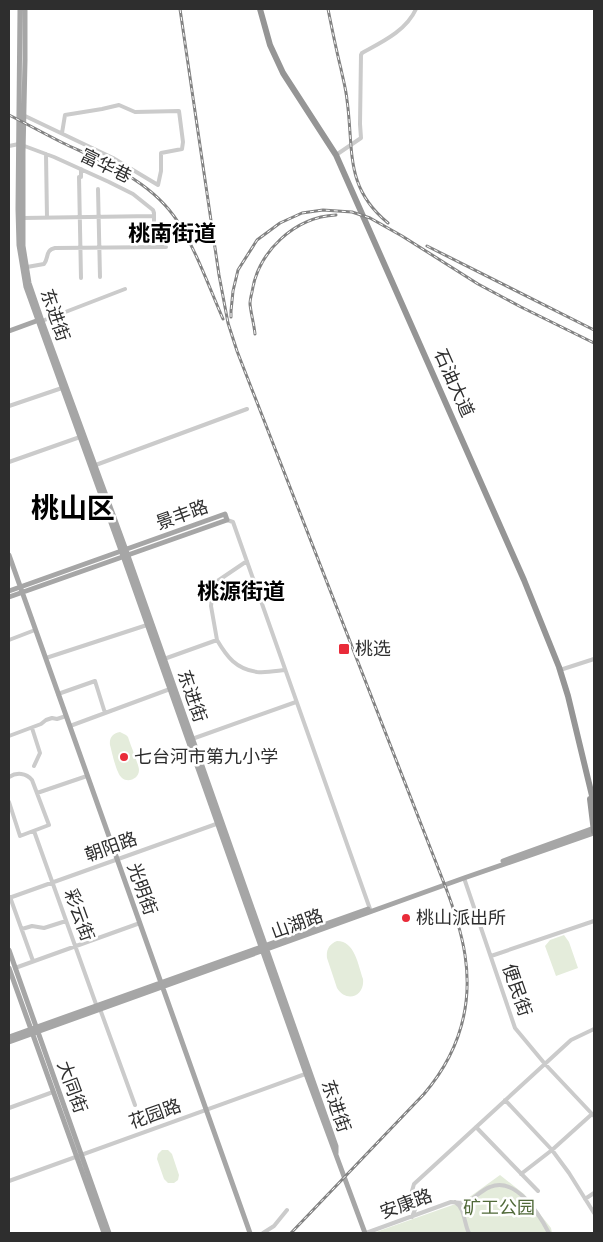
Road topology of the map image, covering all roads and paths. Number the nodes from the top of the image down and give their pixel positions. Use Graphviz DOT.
graph roads {
  1 [pos="20,9"];
  2 [pos="24,9"];
  3 [pos="260,9"];
  4 [pos="416,9"];
  5 [pos="22,116"];
  6 [pos="62,133"];
  7 [pos="21,145"];
  8 [pos="9,146"];
  9 [pos="46,154"];
  10 [pos="336,155"];
  11 [pos="81,169"];
  12 [pos="98,189"];
  13 [pos="99,216"];
  14 [pos="154,216"];
  15 [pos="80,217"];
  16 [pos="23,218"];
  17 [pos="47,218"];
  18 [pos="99,247"];
  19 [pos="154,247"];
  20 [pos="166,247"];
  21 [pos="81,248"];
  22 [pos="27,267"];
  23 [pos="100,277"];
  24 [pos="81,278"];
  25 [pos="124,289"];
  26 [pos="40,319"];
  27 [pos="9,330"];
  28 [pos="62,388"];
  29 [pos="9,406"];
  30 [pos="246,409"];
  31 [pos="80,437"];
  32 [pos="9,462"];
  33 [pos="93,466"];
  34 [pos="228,520"];
  35 [pos="125,553"];
  36 [pos="9,555"];
  37 [pos="247,562"];
  38 [pos="21,589"];
  39 [pos="9,590"];
  40 [pos="9,597"];
  41 [pos="147,625"];
  42 [pos="36,630"];
  43 [pos="9,640"];
  44 [pos="217,640"];
  45 [pos="46,658"];
  46 [pos="164,659"];
  47 [pos="594,659"];
  48 [pos="285,670"];
  49 [pos="560,670"];
  50 [pos="170,690"];
  51 [pos="58,694"];
  52 [pos="296,702"];
  53 [pos="105,713"];
  54 [pos="66,716"];
  55 [pos="70,726"];
  56 [pos="32,728"];
  57 [pos="9,736"];
  58 [pos="192,739"];
  59 [pos="34,766"];
  60 [pos="87,776"];
  61 [pos="9,777"];
  62 [pos="589,783"];
  63 [pos="37,793"];
  64 [pos="9,803"];
  65 [pos="594,804"];
  66 [pos="219,823"];
  67 [pos="594,828"];
  68 [pos="34,831"];
  69 [pos="594,832"];
  70 [pos="117,859"];
  71 [pos="464,878"];
  72 [pos="52,882"];
  73 [pos="10,897"];
  74 [pos="370,909"];
  75 [pos="66,921"];
  76 [pos="594,921"];
  77 [pos="140,923"];
  78 [pos="22,929"];
  79 [pos="75,946"];
  80 [pos="264,949"];
  81 [pos="9,950"];
  82 [pos="491,956"];
  83 [pos="33,961"];
  84 [pos="12,968"];
  85 [pos="161,984"];
  86 [pos="98,1008"];
  87 [pos="594,1029"];
  88 [pos="34,1030"];
  89 [pos="9,1036"];
  90 [pos="9,1042"];
  91 [pos="545,1064"];
  92 [pos="308,1073"];
  93 [pos="53,1092"];
  94 [pos="505,1100"];
  95 [pos="135,1105"];
  96 [pos="9,1108"];
  97 [pos="206,1110"];
  98 [pos="593,1115"];
  99 [pos="476,1126"];
  100 [pos="552,1150"];
  101 [pos="79,1156"];
  102 [pos="521,1174"];
  103 [pos="9,1181"];
  104 [pos="538,1191"];
  105 [pos="594,1193"];
  106 [pos="585,1199"];
  107 [pos="455,1202"];
  108 [pos="466,1202"];
  109 [pos="461,1208"];
  110 [pos="287,1210"];
  111 [pos="594,1213"];
  112 [pos="412,1217"];
  113 [pos="104,1233"];
  114 [pos="109,1233"];
  115 [pos="250,1233"];
  116 [pos="263,1233"];
  117 [pos="365,1233"];
  118 [pos="469,1233"];
  119 [pos="549,1233"];
  1 -- 5 [label="main road, 东进街"];
  2 -- 5 [label="main road, 东进街"];
  3 -- 10 [label="highway, 石油大道"];
  4 -- 10 [label="street"];
  5 -- 6 [label="street"];
  5 -- 7 [label="main road, 东进街"];
  6 -- 6 [label="street"];
  7 -- 8 [label="street"];
  7 -- 9 [label="street, 富华巷"];
  7 -- 16 [label="main road, 东进街"];
  7 -- 26 [label="main road, 东进街"];
  9 -- 11 [label="street, 富华巷"];
  9 -- 17 [label="street"];
  10 -- 49 [label="highway, 石油大道"];
  11 -- 14 [label="street, 富华巷"];
  11 -- 15 [label="street"];
  12 -- 13 [label="street"];
  13 -- 14 [label="street"];
  13 -- 15 [label="street"];
  13 -- 18 [label="street"];
  14 -- 19 [label="street"];
  15 -- 17 [label="street"];
  15 -- 21 [label="street"];
  16 -- 17 [label="street"];
  16 -- 22 [label="main road, 东进街"];
  18 -- 19 [label="street"];
  18 -- 21 [label="street"];
  18 -- 23 [label="street"];
  19 -- 20 [label="street"];
  21 -- 22 [label="street"];
  21 -- 24 [label="street"];
  22 -- 26 [label="main road, 东进街"];
  25 -- 26 [label="street"];
  26 -- 27 [label="main road"];
  26 -- 28 [label="main road, 东进街"];
  26 -- 33 [label="main road, 东进街"];
  28 -- 29 [label="street"];
  28 -- 31 [label="main road, 东进街"];
  30 -- 33 [label="street"];
  31 -- 32 [label="street"];
  31 -- 33 [label="main road, 东进街"];
  33 -- 35 [label="main road, 东进街"];
  34 -- 35 [label="main road, 景丰路"];
  34 -- 37 [label="street"];
  35 -- 38 [label="main road, 景丰路"];
  35 -- 41 [label="main road, 东进街"];
  35 -- 46 [label="main road, 东进街"];
  36 -- 38 [label="main road, 光明街"];
  37 -- 44 [label="street"];
  37 -- 48 [label="street"];
  38 -- 39 [label="main road, 景丰路"];
  38 -- 40 [label="main road, 景丰路"];
  38 -- 42 [label="main road, 光明街"];
  41 -- 45 [label="street"];
  41 -- 50 [label="main road, 东进街"];
  42 -- 43 [label="street"];
  42 -- 45 [label="main road, 光明街"];
  44 -- 46 [label="street"];
  44 -- 48 [label="street"];
  45 -- 51 [label="main road, 光明街"];
  46 -- 58 [label="main road, 东进街"];
  47 -- 49 [label="street"];
  48 -- 52 [label="street"];
  49 -- 62 [label="highway, 石油大道"];
  50 -- 53 [label="street"];
  50 -- 66 [label="main road, 东进街"];
  51 -- 53 [label="street"];
  51 -- 54 [label="main road, 光明街"];
  52 -- 58 [label="street"];
  52 -- 74 [label="street"];
  53 -- 55 [label="street"];
  54 -- 55 [label="main road, 光明街"];
  54 -- 56 [label="street"];
  55 -- 60 [label="main road, 光明街"];
  56 -- 57 [label="street"];
  56 -- 59 [label="street"];
  58 -- 66 [label="main road, 东进街"];
  60 -- 63 [label="street"];
  60 -- 70 [label="main road, 光明街"];
  61 -- 63 [label="street"];
  62 -- 65 [label="highway, 石油大道"];
  62 -- 67 [label="highway, 石油大道"];
  63 -- 68 [label="street"];
  64 -- 68 [label="street"];
  66 -- 70 [label="street, 朝阳路"];
  66 -- 80 [label="main road, 东进街"];
  67 -- 69 [label="highway, 石油大道"];
  67 -- 74 [label="main road, 山湖路"];
  68 -- 72 [label="street, 彩云街"];
  69 -- 71 [label="main road, 山湖路"];
  70 -- 72 [label="street, 朝阳路"];
  70 -- 77 [label="main road, 光明街"];
  71 -- 80 [label="main road, 山湖路"];
  71 -- 82 [label="street, 便民街"];
  72 -- 73 [label="street, 朝阳路"];
  72 -- 75 [label="street, 彩云街"];
  73 -- 78 [label="street"];
  74 -- 80 [label="main road, 山湖路"];
  75 -- 78 [label="street"];
  75 -- 79 [label="street, 彩云街"];
  76 -- 82 [label="street"];
  77 -- 79 [label="street"];
  77 -- 85 [label="main road, 光明街"];
  78 -- 83 [label="street"];
  79 -- 83 [label="street"];
  79 -- 86 [label="street, 彩云街"];
  80 -- 85 [label="main road, 山湖路"];
  80 -- 92 [label="main road, 东进街"];
  81 -- 84 [label="main road, 大同街"];
  82 -- 91 [label="street, 便民街"];
  83 -- 84 [label="street"];
  84 -- 88 [label="main road, 大同街"];
  85 -- 86 [label="main road, 山湖路"];
  85 -- 97 [label="main road, 光明街"];
  86 -- 88 [label="main road, 山湖路"];
  86 -- 95 [label="street, 彩云街"];
  87 -- 91 [label="street"];
  88 -- 89 [label="main road, 山湖路"];
  88 -- 90 [label="main road, 山湖路"];
  88 -- 93 [label="main road, 大同街"];
  88 -- 101 [label="main road, 大同街"];
  91 -- 94 [label="street"];
  91 -- 98 [label="street, 便民街"];
  92 -- 97 [label="street, 花园路"];
  92 -- 117 [label="main road, 东进街"];
  93 -- 96 [label="street"];
  93 -- 101 [label="main road, 大同街"];
  94 -- 99 [label="street"];
  94 -- 100 [label="street"];
  97 -- 101 [label="street, 花园路"];
  97 -- 115 [label="main road, 光明街"];
  98 -- 100 [label="street"];
  99 -- 102 [label="street"];
  99 -- 112 [label="street"];
  100 -- 102 [label="street"];
  100 -- 106 [label="street"];
  101 -- 103 [label="street, 花园路"];
  101 -- 113 [label="main road, 大同街"];
  101 -- 114 [label="main road, 大同街"];
  102 -- 104 [label="street"];
  105 -- 106 [label="street"];
  106 -- 111 [label="street"];
  107 -- 108 [label="street, 安康路"];
  107 -- 109 [label="street, 安康路"];
  107 -- 112 [label="street, 安康路"];
  108 -- 109 [label="street"];
  108 -- 119 [label="street"];
  109 -- 118 [label="street, 安康路"];
  110 -- 116 [label="street"];
  112 -- 117 [label="street, 安康路"];
}
